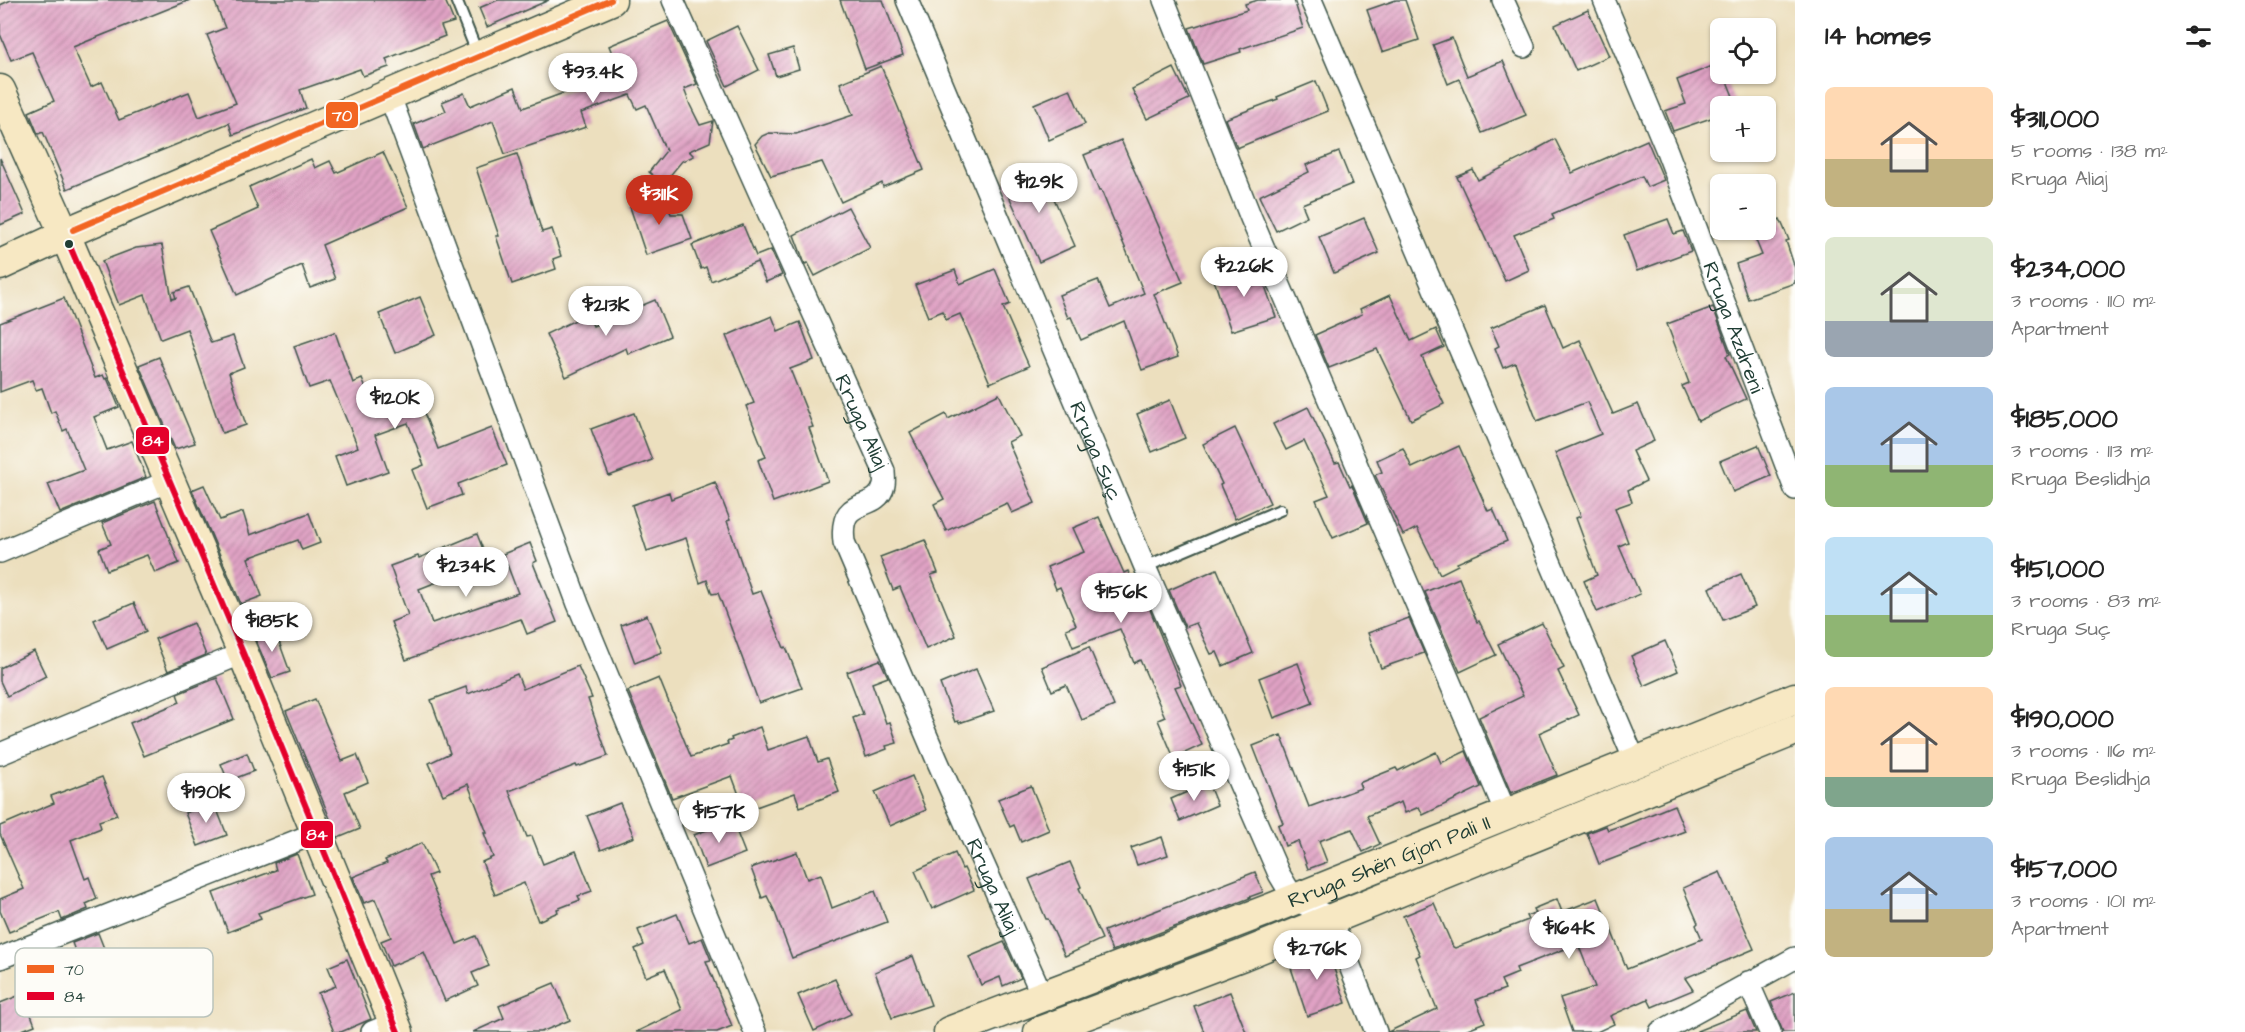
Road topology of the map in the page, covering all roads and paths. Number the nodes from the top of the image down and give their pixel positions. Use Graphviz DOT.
graph roads {
  1 [pos="456,0"];
  2 [pos="611,0"];
  3 [pos="673,0"];
  4 [pos="907,0"];
  5 [pos="1164,0"];
  6 [pos="1311,0"];
  7 [pos="1503,0"];
  8 [pos="1604,0"];
  9 [pos="1524,47"];
  10 [pos="478,56"];
  11 [pos="0,90"];
  12 [pos="389,94"];
  13 [pos="65,235"];
  14 [pos="0,265"];
  15 [pos="169,481"];
  16 [pos="1795,489"];
  17 [pos="1281,510"];
  18 [pos="0,552"];
  19 [pos="1145,567"];
  20 [pos="243,653"];
  21 [pos="1795,698"];
  22 [pos="1795,730"];
  23 [pos="0,754"];
  24 [pos="1635,761"];
  25 [pos="1506,813"];
  26 [pos="316,833"];
  27 [pos="1294,899"];
  28 [pos="1331,918"];
  29 [pos="25,948"];
  30 [pos="15,952"];
  31 [pos="0,958"];
  32 [pos="1795,958"];
  33 [pos="1748,982"];
  34 [pos="1042,995"];
  35 [pos="1084,1024"];
  36 [pos="388,1029"];
  37 [pos="755,1032"];
  38 [pos="949,1032"];
  39 [pos="1039,1032"];
  40 [pos="1376,1032"];
  41 [pos="1660,1032"];
  42 [pos="1770,1032"];
  1 -- 10 [label="lane"];
  2 -- 10 [label="street"];
  3 -- 34 [label="street, Rruga Aliaj"];
  4 -- 19 [label="street, Rruga Suç"];
  5 -- 25 [label="street"];
  6 -- 24 [label="street"];
  7 -- 9 [label="street"];
  8 -- 16 [label="street, Rruga Azdreni"];
  10 -- 12 [label="street"];
  11 -- 13 [label="street"];
  12 -- 13 [label="street"];
  12 -- 37 [label="street"];
  13 -- 14 [label="street"];
  13 -- 15 [label="street"];
  15 -- 18 [label="street"];
  15 -- 20 [label="street"];
  17 -- 19 [label="lane"];
  19 -- 27 [label="street, Rruga Suç"];
  20 -- 23 [label="street"];
  20 -- 26 [label="street"];
  21 -- 24 [label="street, Rruga Shën Gjon Pali II"];
  22 -- 28 [label="street, Rruga Shën Gjon Pali II"];
  24 -- 25 [label="street, Rruga Shën Gjon Pali II"];
  25 -- 27 [label="street, Rruga Shën Gjon Pali II"];
  26 -- 29 [label="street"];
  26 -- 36 [label="street"];
  27 -- 28 [label="street"];
  27 -- 34 [label="street, Rruga Shën Gjon Pali II"];
  28 -- 35 [label="street, Rruga Shën Gjon Pali II"];
  28 -- 40 [label="street"];
  30 -- 31 [label="street"];
  32 -- 33 [label="street"];
  33 -- 41 [label="street"];
  33 -- 42 [label="street"];
  34 -- 38 [label="street, Rruga Shën Gjon Pali II"];
  35 -- 39 [label="street, Rruga Shën Gjon Pali II"];
}
